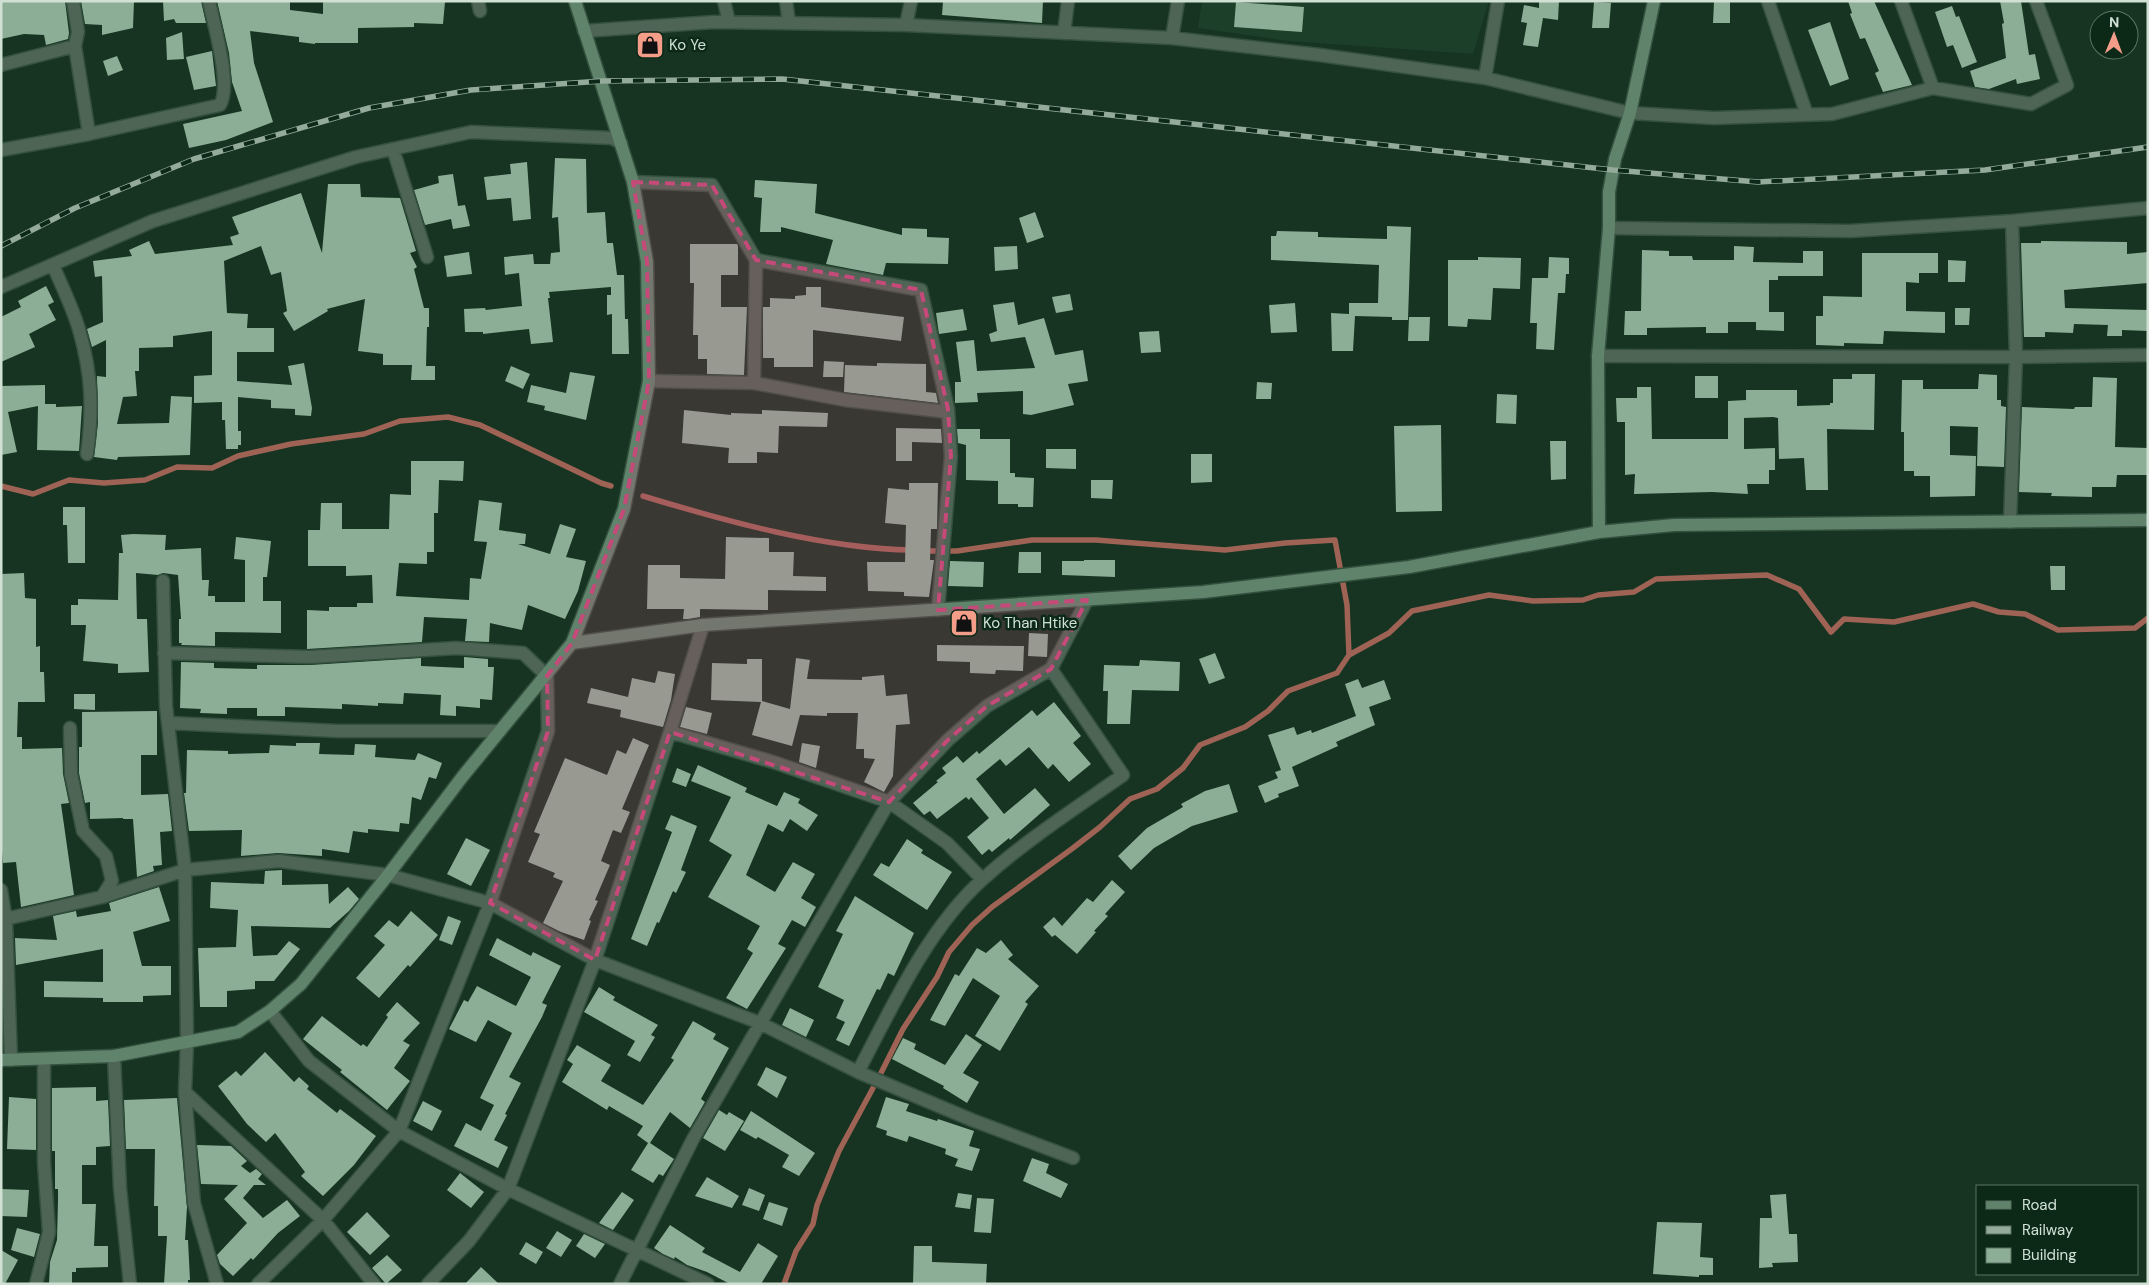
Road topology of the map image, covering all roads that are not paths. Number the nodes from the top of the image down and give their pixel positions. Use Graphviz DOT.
graph roads {
  1 [pos="73,1"];
  2 [pos="209,1"];
  3 [pos="575,1"];
  4 [pos="724,1"];
  5 [pos="786,1"];
  6 [pos="911,1"];
  7 [pos="1068,1"];
  8 [pos="1178,1"];
  9 [pos="1498,1"];
  10 [pos="1654,1"];
  11 [pos="1768,1"];
  12 [pos="1901,1"];
  13 [pos="2036,1"];
  14 [pos="729,22"];
  15 [pos="789,23"];
  16 [pos="906,25"];
  17 [pos="584,31"];
  18 [pos="1064,33"];
  19 [pos="1172,38"];
  20 [pos="75,46"];
  21 [pos="1,65"];
  22 [pos="1484,78"];
  23 [pos="1933,88"];
  24 [pos="1630,113"];
  25 [pos="1807,115"];
  26 [pos="89,134"];
  27 [pos="621,143"];
  28 [pos="393,149"];
  29 [pos="1,150"];
  30 [pos="633,182"];
  31 [pos="2148,208"];
  32 [pos="2012,221"];
  33 [pos="1609,228"];
  34 [pos="426,258"];
  35 [pos="756,260"];
  36 [pos="52,265"];
  37 [pos="1,287"];
  38 [pos="2148,355"];
  39 [pos="1598,356"];
  40 [pos="2016,357"];
  41 [pos="649,381"];
  42 [pos="754,384"];
  43 [pos="948,412"];
  44 [pos="87,454"];
  45 [pos="2148,520"];
  46 [pos="2010,522"];
  47 [pos="1599,532"];
  48 [pos="163,581"];
  49 [pos="1087,600"];
  50 [pos="938,610"];
  51 [pos="703,625"];
  52 [pos="572,643"];
  53 [pos="164,654"];
  54 [pos="1051,669"];
  55 [pos="547,676"];
  56 [pos="169,723"];
  57 [pos="70,728"];
  58 [pos="500,731"];
  59 [pos="670,732"];
  60 [pos="889,802"];
  61 [pos="185,870"];
  62 [pos="388,875"];
  63 [pos="982,879"];
  64 [pos="1,890"];
  65 [pos="102,897"];
  66 [pos="490,903"];
  67 [pos="4,920"];
  68 [pos="595,960"];
  69 [pos="270,1011"];
  70 [pos="760,1022"];
  71 [pos="187,1042"];
  72 [pos="114,1056"];
  73 [pos="44,1059"];
  74 [pos="6,1060"];
  75 [pos="858,1072"];
  76 [pos="185,1092"];
  77 [pos="398,1131"];
  78 [pos="1073,1158"];
  79 [pos="508,1189"];
  80 [pos="323,1220"];
  81 [pos="636,1250"];
  82 [pos="36,1284"];
  83 [pos="130,1284"];
  84 [pos="217,1284"];
  85 [pos="258,1284"];
  86 [pos="374,1284"];
  87 [pos="428,1284"];
  88 [pos="620,1284"];
  89 [pos="708,1284"];
  1 -- 20 [label="street"];
  2 -- 26 [label="street"];
  3 -- 17 [label="street"];
  4 -- 14 [label="street"];
  5 -- 15 [label="street"];
  6 -- 16 [label="street"];
  7 -- 18 [label="street"];
  8 -- 19 [label="street"];
  9 -- 22 [label="street"];
  10 -- 24 [label="street"];
  11 -- 25 [label="street"];
  12 -- 23 [label="street"];
  13 -- 23 [label="street"];
  14 -- 15 [label="street"];
  14 -- 17 [label="street"];
  15 -- 16 [label="street"];
  16 -- 18 [label="street"];
  17 -- 27 [label="street"];
  18 -- 19 [label="street"];
  19 -- 22 [label="street"];
  20 -- 21 [label="street"];
  20 -- 26 [label="street"];
  22 -- 24 [label="street"];
  23 -- 25 [label="street"];
  24 -- 25 [label="street"];
  24 -- 33 [label="street"];
  26 -- 29 [label="street"];
  27 -- 28 [label="street"];
  27 -- 30 [label="street"];
  28 -- 34 [label="street"];
  28 -- 36 [label="street"];
  30 -- 35 [label="street"];
  30 -- 41 [label="street"];
  31 -- 32 [label="street"];
  32 -- 33 [label="street"];
  32 -- 40 [label="street"];
  33 -- 39 [label="street"];
  35 -- 42 [label="street"];
  35 -- 43 [label="street"];
  36 -- 37 [label="street"];
  36 -- 44 [label="street"];
  38 -- 40 [label="street"];
  39 -- 40 [label="street"];
  39 -- 47 [label="street"];
  40 -- 46 [label="street"];
  41 -- 42 [label="street"];
  41 -- 52 [label="street"];
  42 -- 43 [label="street"];
  43 -- 50 [label="street"];
  45 -- 46 [label="street"];
  46 -- 47 [label="street"];
  47 -- 49 [label="street"];
  48 -- 53 [label="street"];
  49 -- 50 [label="street"];
  49 -- 54 [label="street"];
  50 -- 51 [label="street"];
  51 -- 52 [label="street"];
  51 -- 59 [label="street"];
  52 -- 55 [label="street"];
  53 -- 55 [label="street"];
  53 -- 56 [label="street"];
  54 -- 60 [label="street"];
  54 -- 63 [label="street"];
  55 -- 58 [label="street"];
  55 -- 66 [label="street"];
  56 -- 58 [label="street"];
  56 -- 61 [label="street"];
  57 -- 65 [label="street"];
  58 -- 62 [label="street"];
  59 -- 60 [label="street"];
  59 -- 68 [label="street"];
  60 -- 63 [label="street"];
  60 -- 70 [label="street"];
  61 -- 62 [label="street"];
  61 -- 65 [label="street"];
  61 -- 71 [label="street"];
  62 -- 66 [label="street"];
  62 -- 69 [label="street"];
  63 -- 75 [label="street"];
  64 -- 67 [label="street"];
  65 -- 67 [label="street"];
  66 -- 68 [label="street"];
  66 -- 77 [label="street"];
  67 -- 74 [label="street"];
  68 -- 70 [label="street"];
  68 -- 79 [label="street"];
  69 -- 71 [label="street"];
  69 -- 77 [label="street"];
  70 -- 75 [label="street"];
  70 -- 81 [label="street"];
  71 -- 72 [label="street"];
  71 -- 76 [label="street"];
  72 -- 73 [label="street"];
  72 -- 83 [label="street"];
  73 -- 74 [label="street"];
  73 -- 82 [label="street"];
  75 -- 78 [label="street"];
  76 -- 80 [label="street"];
  76 -- 84 [label="street"];
  77 -- 79 [label="street"];
  77 -- 80 [label="street"];
  79 -- 81 [label="street"];
  79 -- 87 [label="street"];
  80 -- 85 [label="street"];
  80 -- 86 [label="street"];
  81 -- 88 [label="street"];
  81 -- 89 [label="street"];
}
